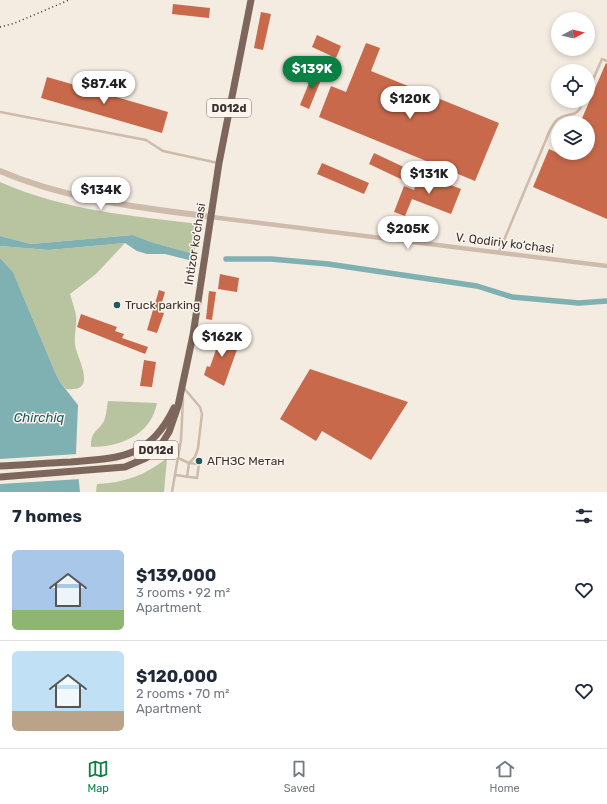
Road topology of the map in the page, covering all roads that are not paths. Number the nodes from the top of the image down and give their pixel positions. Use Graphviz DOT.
graph roads {
  1 [pos="250,0"];
  2 [pos="607,61"];
  3 [pos="595,75"];
  4 [pos="581,108"];
  5 [pos="0,112"];
  6 [pos="219,163"];
  7 [pos="0,171"];
  8 [pos="211,217"];
  9 [pos="499,252"];
  10 [pos="607,266"];
  11 [pos="183,387"];
  12 [pos="178,458"];
  13 [pos="189,463"];
  14 [pos="0,466"];
  15 [pos="175,475"];
  16 [pos="0,477"];
  17 [pos="187,477"];
  18 [pos="172,492"];
  1 -- 6 [label="main road, Intizor ko‘chasi / D012d"];
  2 -- 3 [label="lane"];
  4 -- 9 [label="lane"];
  5 -- 6 [label="lane"];
  6 -- 8 [label="main road, Intizor ko‘chasi / D012d"];
  7 -- 8 [label="street"];
  8 -- 9 [label="street, V. Qodiriy ko‘chasi"];
  8 -- 11 [label="main road, Intizor ko‘chasi / D012d"];
  9 -- 10 [label="street, V. Qodiriy ko‘chasi"];
  11 -- 12 [label="lane, Intizor ko‘chasi"];
  11 -- 13 [label="lane"];
  11 -- 14 [label="main road, D012d"];
  11 -- 16 [label="main road, D012d"];
  12 -- 13 [label="lane"];
  12 -- 15 [label="lane, Intizor ko‘chasi"];
  13 -- 17 [label="lane"];
  13 -- 17 [label="lane"];
  15 -- 17 [label="lane"];
  15 -- 18 [label="lane, Intizor ko‘chasi"];
}
